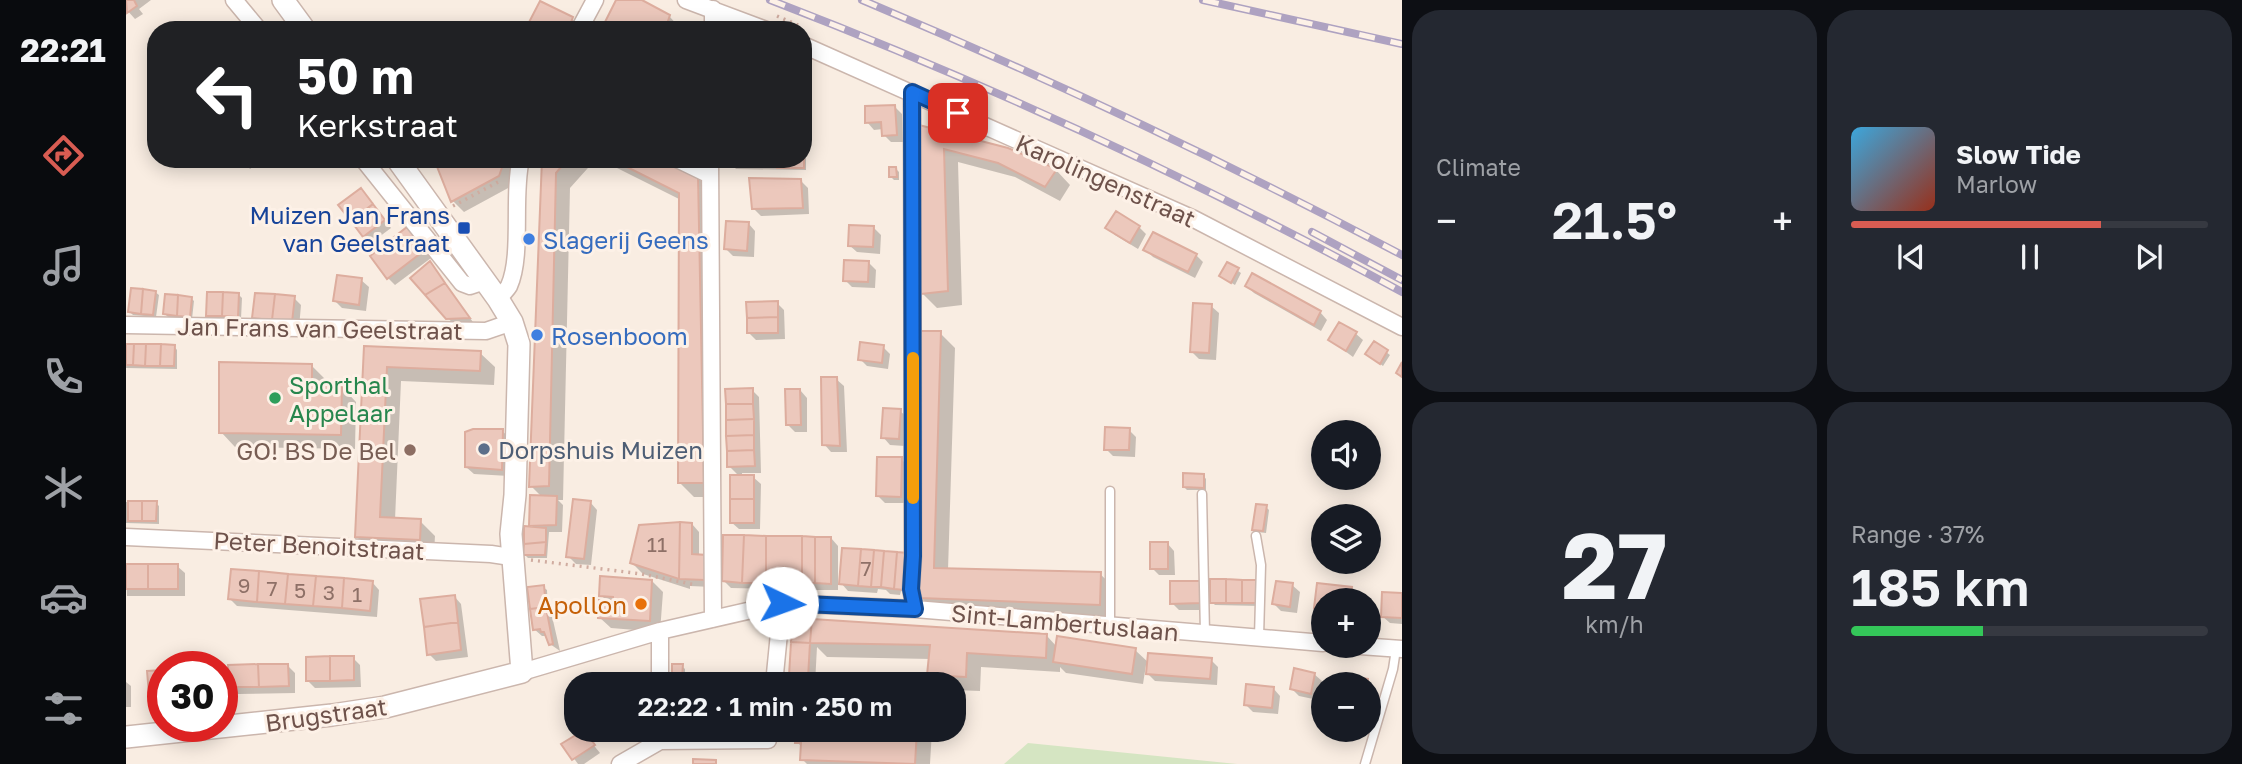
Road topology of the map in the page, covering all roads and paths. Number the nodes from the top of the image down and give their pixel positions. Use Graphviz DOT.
graph roads {
  1 [pos="234,0"];
  2 [pos="283,0"];
  3 [pos="595,0"];
  4 [pos="686,0"];
  5 [pos="713,9"];
  6 [pos="776,16"];
  7 [pos="252,21"];
  8 [pos="298,21"];
  9 [pos="584,21"];
  10 [pos="713,21"];
  11 [pos="743,21"];
  12 [pos="788,21"];
  13 [pos="812,49"];
  14 [pos="912,92"];
  15 [pos="370,168"];
  16 [pos="404,168"];
  17 [pos="519,168"];
  18 [pos="710,168"];
  19 [pos="517,177"];
  20 [pos="437,214"];
  21 [pos="485,281"];
  22 [pos="498,299"];
  23 [pos="512,322"];
  24 [pos="126,325"];
  25 [pos="1402,327"];
  26 [pos="1111,491"];
  27 [pos="1202,494"];
  28 [pos="1256,536"];
  29 [pos="126,537"];
  30 [pos="511,557"];
  31 [pos="713,588"];
  32 [pos="782,603"];
  33 [pos="915,609"];
  34 [pos="713,619"];
  35 [pos="1110,625"];
  36 [pos="660,631"];
  37 [pos="1205,633"];
  38 [pos="1259,638"];
  39 [pos="1311,642"];
  40 [pos="1381,648"];
  41 [pos="1399,649"];
  42 [pos="522,672"];
  43 [pos="660,672"];
  44 [pos="775,672"];
  45 [pos="126,737"];
  46 [pos="650,742"];
  47 [pos="620,764"];
  48 [pos="1365,764"];
  1 -- 7 [label="street"];
  2 -- 8 [label="street"];
  3 -- 9 [label="street"];
  4 -- 5 [label="street"];
  5 -- 10 [label="street"];
  5 -- 11 [label="street"];
  6 -- 12 [label="path"];
  13 -- 14 [label="street, Karolingenstraat"];
  14 -- 25 [label="street, Karolingenstraat"];
  14 -- 33 [label="street"];
  15 -- 21 [label="street"];
  16 -- 20 [label="street"];
  17 -- 19 [label="street"];
  18 -- 31 [label="street"];
  19 -- 20 [label="path"];
  19 -- 22 [label="street"];
  20 -- 21 [label="street"];
  21 -- 22 [label="street"];
  22 -- 23 [label="street"];
  23 -- 24 [label="street, Jan Frans van Geelstraat"];
  23 -- 30 [label="street"];
  26 -- 35 [label="lane"];
  27 -- 37 [label="lane"];
  28 -- 38 [label="lane"];
  29 -- 30 [label="street, Peter Benoitstraat"];
  30 -- 31 [label="path"];
  30 -- 42 [label="street"];
  31 -- 34 [label="street"];
  32 -- 33 [label="street, Sint-Lambertuslaan"];
  32 -- 34 [label="street, Sint-Lambertuslaan"];
  32 -- 44 [label="street"];
  33 -- 35 [label="street, Sint-Lambertuslaan"];
  34 -- 36 [label="street, Sint-Lambertuslaan"];
  35 -- 37 [label="street, Sint-Lambertuslaan"];
  36 -- 42 [label="street, Sint-Lambertuslaan"];
  36 -- 43 [label="street"];
  37 -- 38 [label="street, Sint-Lambertuslaan"];
  38 -- 39 [label="street, Sint-Lambertuslaan"];
  40 -- 41 [label="street"];
  41 -- 48 [label="lane"];
  42 -- 45 [label="street, Brugstraat"];
  46 -- 47 [label="street"];
}
